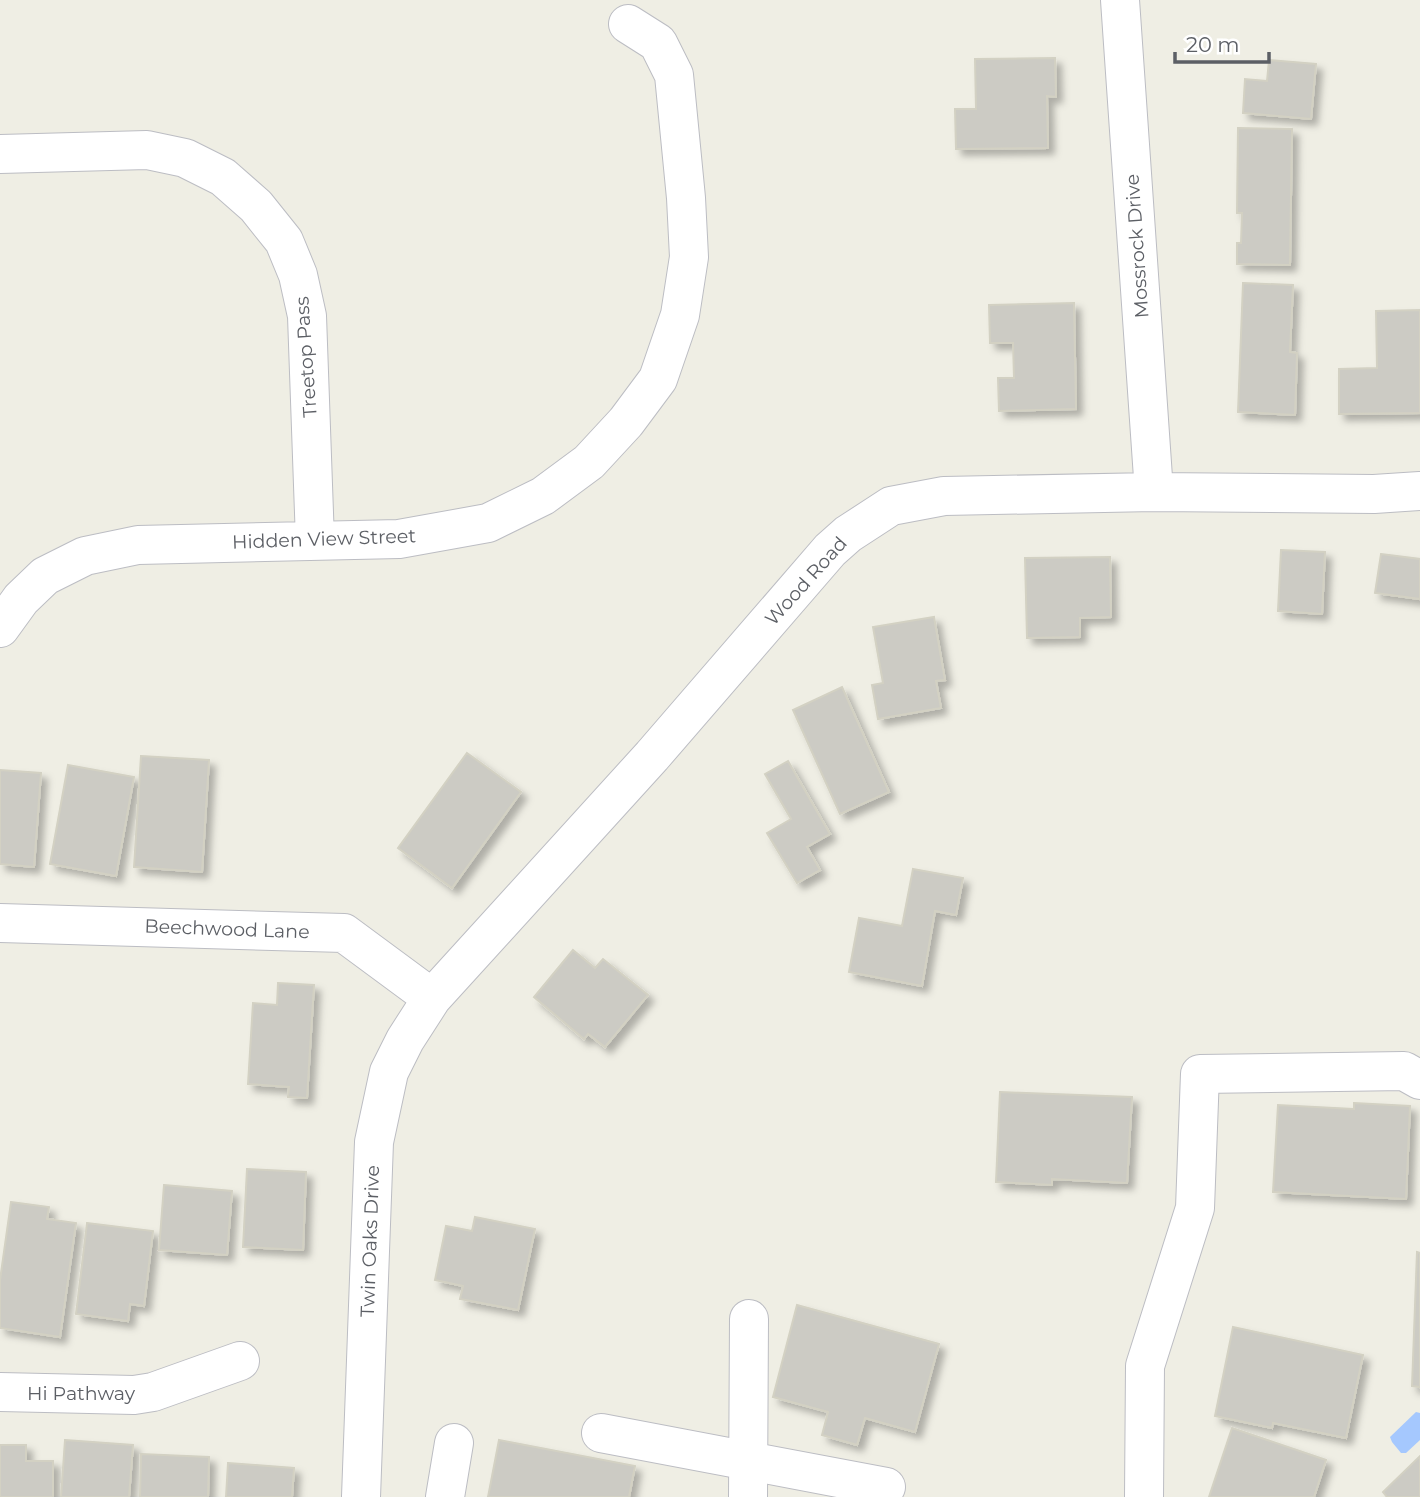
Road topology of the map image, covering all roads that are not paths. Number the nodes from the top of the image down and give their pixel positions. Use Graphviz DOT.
graph roads {
  1 [pos="1120,0"];
  2 [pos="628,23"];
  3 [pos="0,154"];
  4 [pos="1420,491"];
  5 [pos="1154,492"];
  6 [pos="315,541"];
  7 [pos="0,628"];
  8 [pos="0,923"];
  9 [pos="432,998"];
  10 [pos="1420,1080"];
  11 [pos="749,1319"];
  12 [pos="240,1361"];
  13 [pos="0,1392"];
  14 [pos="601,1433"];
  15 [pos="454,1443"];
  16 [pos="748,1479"];
  17 [pos="886,1486"];
  18 [pos="361,1497"];
  19 [pos="445,1497"];
  20 [pos="1144,1497"];
  1 -- 5 [label="street, Mossrock Drive"];
  2 -- 6 [label="street, Hidden View Street"];
  3 -- 6 [label="street, Treetop Pass"];
  4 -- 5 [label="street, Wood Road"];
  5 -- 9 [label="street, Wood Road"];
  6 -- 7 [label="street, Hidden View Street"];
  8 -- 9 [label="street, Beechwood Lane"];
  9 -- 18 [label="street, Twin Oaks Drive"];
  10 -- 20 [label="street"];
  11 -- 16 [label="street"];
  12 -- 13 [label="street, Hi Pathway"];
  14 -- 16 [label="street"];
  15 -- 19 [label="street"];
  16 -- 17 [label="street"];
}
